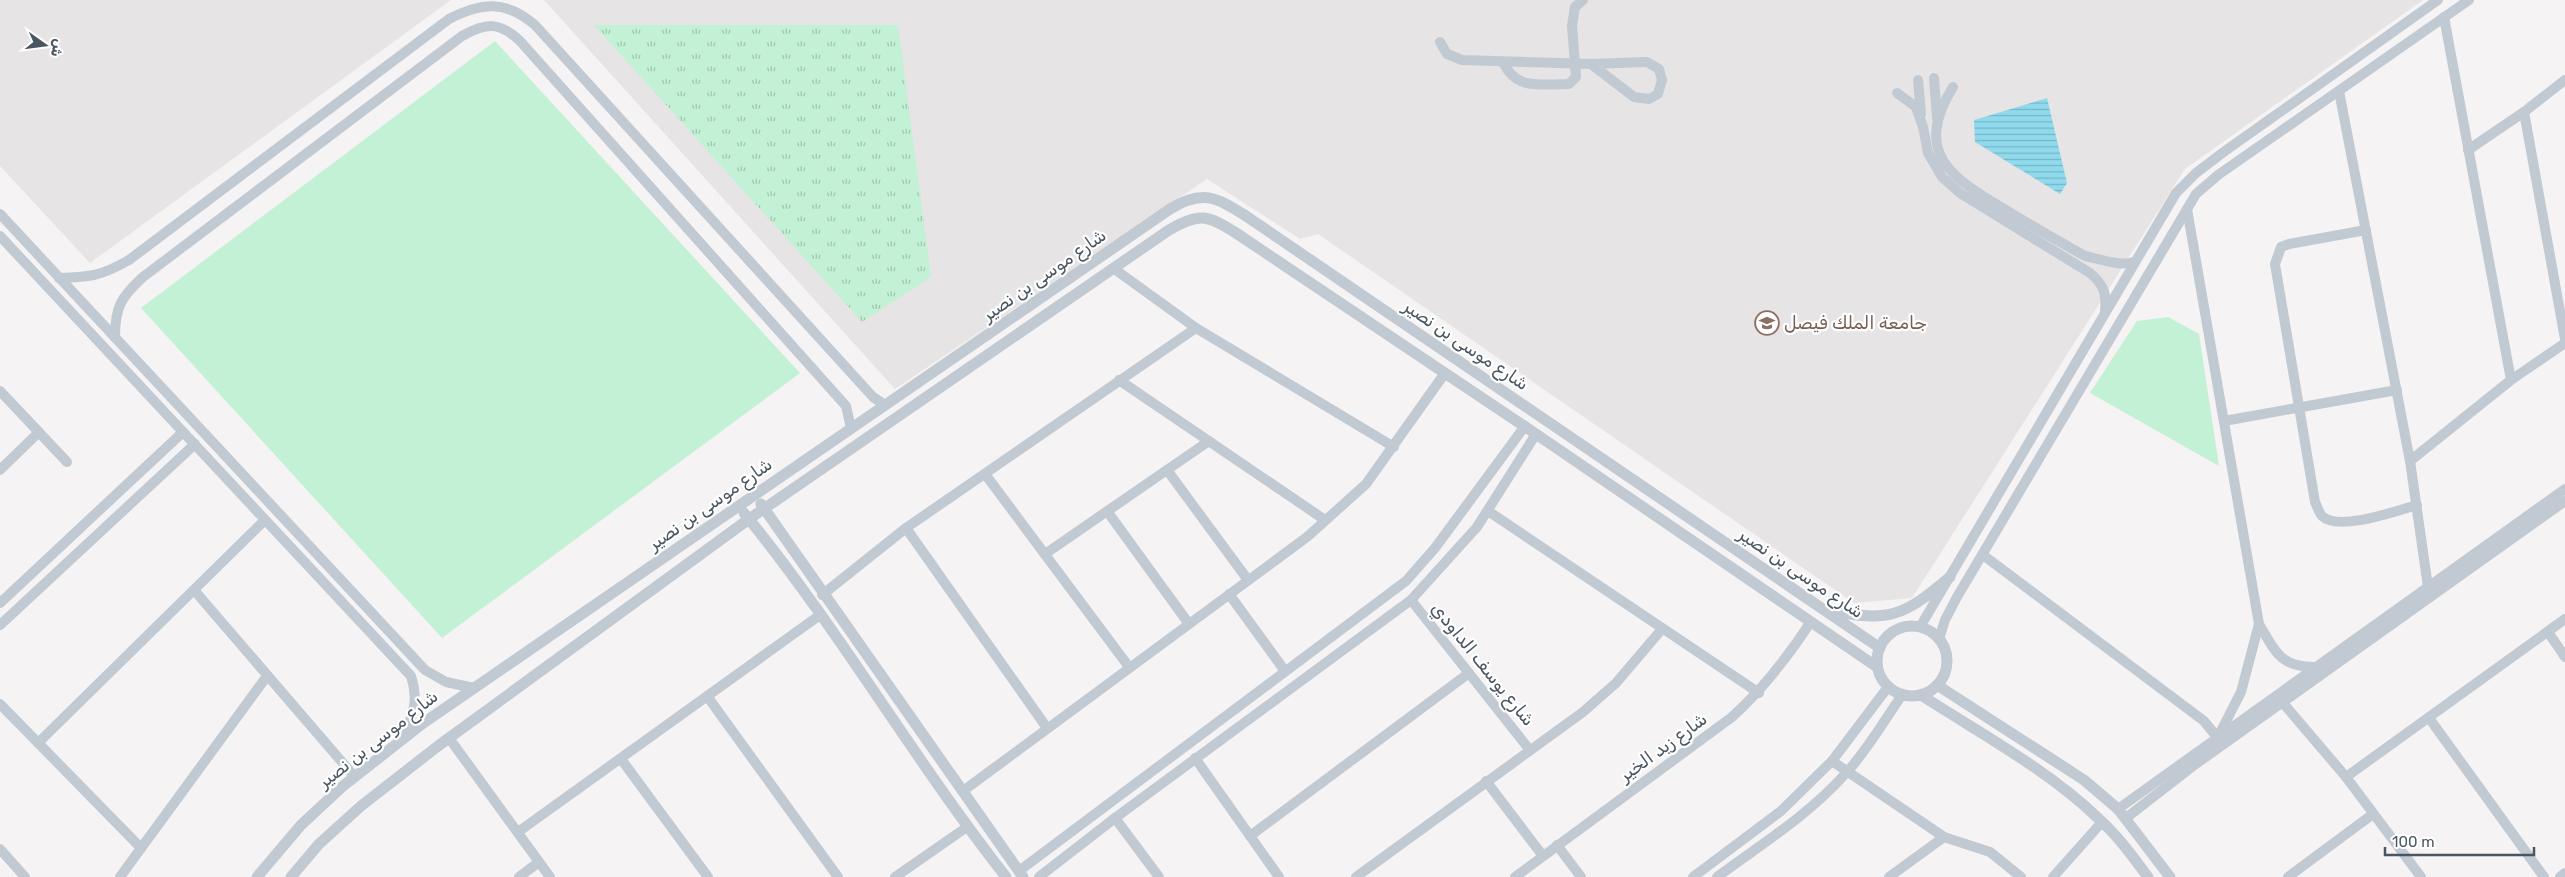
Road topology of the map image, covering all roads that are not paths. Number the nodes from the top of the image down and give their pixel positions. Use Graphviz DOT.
graph roads {
  1 [pos="1583,0"];
  2 [pos="2438,0"];
  3 [pos="2469,0"];
  4 [pos="2444,17"];
  5 [pos="1440,42"];
  6 [pos="1503,62"];
  7 [pos="1575,63"];
  8 [pos="1591,64"];
  9 [pos="1934,78"];
  10 [pos="1918,80"];
  11 [pos="2565,80"];
  12 [pos="1953,87"];
  13 [pos="2339,90"];
  14 [pos="1897,93"];
  15 [pos="2524,112"];
  16 [pos="1937,122"];
  17 [pos="1922,125"];
  18 [pos="2468,150"];
  19 [pos="2187,209"];
  20 [pos="0,214"];
  21 [pos="2366,230"];
  22 [pos="0,236"];
  23 [pos="2134,262"];
  24 [pos="1113,268"];
  25 [pos="59,278"];
  26 [pos="2104,313"];
  27 [pos="1196,328"];
  28 [pos="114,337"];
  29 [pos="2565,341"];
  30 [pos="1445,373"];
  31 [pos="1119,380"];
  32 [pos="2511,380"];
  33 [pos="0,390"];
  34 [pos="2396,390"];
  35 [pos="885,405"];
  36 [pos="2300,408"];
  37 [pos="2224,421"];
  38 [pos="1525,426"];
  39 [pos="851,428"];
  40 [pos="39,432"];
  41 [pos="184,432"];
  42 [pos="1536,434"];
  43 [pos="1209,441"];
  44 [pos="195,444"];
  45 [pos="1394,447"];
  46 [pos="2410,461"];
  47 [pos="67,462"];
  48 [pos="0,470"];
  49 [pos="1167,470"];
  50 [pos="985,474"];
  51 [pos="2565,490"];
  52 [pos="754,495"];
  53 [pos="2565,501"];
  54 [pos="2417,505"];
  55 [pos="738,506"];
  56 [pos="764,509"];
  57 [pos="1108,511"];
  58 [pos="1488,511"];
  59 [pos="749,519"];
  60 [pos="265,520"];
  61 [pos="1326,520"];
  62 [pos="906,528"];
  63 [pos="1045,554"];
  64 [pos="1982,555"];
  65 [pos="1950,577"];
  66 [pos="1248,580"];
  67 [pos="2428,587"];
  68 [pos="194,590"];
  69 [pos="822,594"];
  70 [pos="1229,594"];
  71 [pos="1411,600"];
  72 [pos="0,603"];
  73 [pos="1822,608"];
  74 [pos="820,615"];
  75 [pos="2565,619"];
  76 [pos="1810,623"];
  77 [pos="1189,624"];
  78 [pos="2259,624"];
  79 [pos="0,625"];
  80 [pos="1920,627"];
  81 [pos="1662,629"];
  82 [pos="2548,632"];
  83 [pos="1939,639"];
  84 [pos="1880,648"];
  85 [pos="1312,652"];
  86 [pos="2565,657"];
  87 [pos="1321,665"];
  88 [pos="1129,667"];
  89 [pos="1877,667"];
  90 [pos="2314,667"];
  91 [pos="1285,671"];
  92 [pos="1469,673"];
  93 [pos="267,676"];
  94 [pos="1937,685"];
  95 [pos="1888,687"];
  96 [pos="474,688"];
  97 [pos="1758,693"];
  98 [pos="1902,695"];
  99 [pos="1921,695"];
  100 [pos="707,696"];
  101 [pos="2283,703"];
  102 [pos="0,704"];
  103 [pos="2429,718"];
  104 [pos="1047,728"];
  105 [pos="404,738"];
  106 [pos="449,738"];
  107 [pos="2221,741"];
  108 [pos="38,743"];
  109 [pos="1529,749"];
  110 [pos="1195,758"];
  111 [pos="621,759"];
  112 [pos="1832,761"];
  113 [pos="1848,772"];
  114 [pos="354,776"];
  115 [pos="2346,777"];
  116 [pos="1486,781"];
  117 [pos="963,791"];
  118 [pos="2122,814"];
  119 [pos="2373,814"];
  120 [pos="1115,818"];
  121 [pos="2102,822"];
  122 [pos="967,827"];
  123 [pos="518,832"];
  124 [pos="1250,836"];
  125 [pos="1944,837"];
  126 [pos="1558,845"];
  127 [pos="141,848"];
  128 [pos="0,849"];
  129 [pos="1543,856"];
  130 [pos="539,862"];
  131 [pos="2302,873"];
  132 [pos="2565,873"];
  133 [pos="1021,874"];
  134 [pos="25,877"];
  135 [pos="120,877"];
  136 [pos="257,877"];
  137 [pos="291,877"];
  138 [pos="519,877"];
  139 [pos="550,877"];
  140 [pos="708,877"];
  141 [pos="838,877"];
  142 [pos="895,877"];
  143 [pos="1006,877"];
  144 [pos="1039,877"];
  145 [pos="1159,877"];
  146 [pos="1279,877"];
  147 [pos="1356,877"];
  148 [pos="1515,877"];
  149 [pos="1581,877"];
  150 [pos="1693,877"];
  151 [pos="1717,877"];
  152 [pos="1889,877"];
  153 [pos="2021,877"];
  154 [pos="2053,877"];
  155 [pos="2148,877"];
  156 [pos="2170,877"];
  157 [pos="2288,877"];
  158 [pos="2421,877"];
  159 [pos="2544,877"];
  160 [pos="2560,877"];
  1 -- 7 [label="street"];
  2 -- 23 [label="street"];
  3 -- 4 [label="street"];
  4 -- 13 [label="street"];
  4 -- 18 [label="street"];
  5 -- 6 [label="street"];
  6 -- 7 [label="street"];
  6 -- 7 [label="street"];
  7 -- 8 [label="street"];
  8 -- 8 [label="street"];
  9 -- 16 [label="street"];
  10 -- 17 [label="street"];
  11 -- 15 [label="street"];
  12 -- 16 [label="street"];
  13 -- 19 [label="street"];
  13 -- 21 [label="street"];
  14 -- 17 [label="street"];
  15 -- 18 [label="street"];
  15 -- 29 [label="street"];
  16 -- 23 [label="street"];
  17 -- 26 [label="street"];
  18 -- 32 [label="street"];
  19 -- 37 [label="street"];
  19 -- 64 [label="street"];
  20 -- 25 [label="street"];
  21 -- 34 [label="street"];
  21 -- 36 [label="street"];
  22 -- 41 [label="street"];
  23 -- 26 [label="street"];
  24 -- 27 [label="street"];
  24 -- 30 [label="street, شارع موسى بن نصير"];
  24 -- 56 [label="street, شارع موسى بن نصير"];
  25 -- 28 [label="street"];
  25 -- 35 [label="street"];
  26 -- 65 [label="street"];
  27 -- 31 [label="street"];
  27 -- 45 [label="street"];
  28 -- 39 [label="street"];
  28 -- 96 [label="street"];
  29 -- 32 [label="street"];
  30 -- 38 [label="street, شارع موسى بن نصير"];
  30 -- 45 [label="street"];
  31 -- 43 [label="street"];
  31 -- 50 [label="street"];
  32 -- 46 [label="street"];
  33 -- 40 [label="street"];
  34 -- 36 [label="street"];
  34 -- 46 [label="street"];
  35 -- 39 [label="street, شارع موسى بن نصير"];
  35 -- 73 [label="street, شارع موسى بن نصير"];
  36 -- 37 [label="street"];
  36 -- 54 [label="street"];
  37 -- 78 [label="street"];
  38 -- 42 [label="street, شارع موسى بن نصير"];
  38 -- 85 [label="street"];
  39 -- 52 [label="street, شارع موسى بن نصير"];
  40 -- 47 [label="street"];
  40 -- 48 [label="street"];
  41 -- 44 [label="street"];
  41 -- 72 [label="street"];
  42 -- 58 [label="street"];
  42 -- 76 [label="street, شارع موسى بن نصير"];
  43 -- 49 [label="street"];
  43 -- 61 [label="street"];
  44 -- 60 [label="street"];
  44 -- 79 [label="street"];
  45 -- 61 [label="street"];
  46 -- 54 [label="street"];
  49 -- 57 [label="street"];
  49 -- 66 [label="street"];
  50 -- 62 [label="street"];
  50 -- 63 [label="street"];
  51 -- 67 [label="street"];
  52 -- 55 [label="street, شارع موسى بن نصير"];
  52 -- 56 [label="street"];
  53 -- 101 [label="street"];
  54 -- 67 [label="street"];
  55 -- 59 [label="street"];
  55 -- 96 [label="street, شارع موسى بن نصير"];
  56 -- 59 [label="street, شارع موسى بن نصير"];
  56 -- 69 [label="street"];
  57 -- 63 [label="street"];
  57 -- 77 [label="street"];
  58 -- 71 [label="street"];
  58 -- 81 [label="street"];
  59 -- 74 [label="street"];
  59 -- 106 [label="street, شارع موسى بن نصير"];
  60 -- 68 [label="street"];
  60 -- 105 [label="street"];
  61 -- 66 [label="street"];
  62 -- 69 [label="street"];
  62 -- 104 [label="street"];
  63 -- 88 [label="street"];
  64 -- 83 [label="street"];
  64 -- 107 [label="street"];
  65 -- 73 [label="street"];
  65 -- 80 [label="street"];
  66 -- 70 [label="street"];
  67 -- 90 [label="street"];
  68 -- 93 [label="street"];
  68 -- 108 [label="street"];
  69 -- 117 [label="street"];
  70 -- 77 [label="street"];
  70 -- 91 [label="street"];
  71 -- 87 [label="street"];
  71 -- 92 [label="street, شارع يوسف الداودي"];
  73 -- 84 [label="street, شارع موسى بن نصير"];
  74 -- 100 [label="street"];
  74 -- 122 [label="street"];
  75 -- 82 [label="street"];
  76 -- 89 [label="street, شارع موسى بن نصير"];
  76 -- 97 [label="street, شارع زيد الخير"];
  77 -- 88 [label="street"];
  78 -- 90 [label="street"];
  78 -- 107 [label="street"];
  80 -- 83 [label="street"];
  80 -- 84 [label="street"];
  81 -- 97 [label="street"];
  81 -- 109 [label="street"];
  82 -- 86 [label="street"];
  82 -- 103 [label="street"];
  83 -- 94 [label="street"];
  84 -- 89 [label="street"];
  85 -- 87 [label="street"];
  85 -- 91 [label="street"];
  87 -- 110 [label="street"];
  88 -- 104 [label="street"];
  89 -- 95 [label="street"];
  90 -- 107 [label="street"];
  91 -- 133 [label="street"];
  92 -- 109 [label="street, شارع يوسف الداودي"];
  92 -- 124 [label="street"];
  93 -- 114 [label="street"];
  93 -- 127 [label="street"];
  94 -- 99 [label="street"];
  94 -- 118 [label="street"];
  95 -- 98 [label="street"];
  95 -- 112 [label="street"];
  96 -- 105 [label="street, شارع موسى بن نصير"];
  97 -- 126 [label="street, شارع زيد الخير"];
  98 -- 99 [label="street"];
  98 -- 113 [label="street"];
  99 -- 121 [label="street"];
  100 -- 111 [label="street"];
  100 -- 141 [label="street"];
  101 -- 107 [label="street"];
  101 -- 115 [label="street"];
  102 -- 108 [label="street"];
  103 -- 115 [label="street"];
  103 -- 159 [label="street"];
  104 -- 117 [label="street"];
  105 -- 114 [label="street, شارع موسى بن نصير"];
  106 -- 123 [label="street"];
  106 -- 137 [label="street, شارع موسى بن نصير"];
  107 -- 118 [label="street"];
  108 -- 127 [label="street"];
  109 -- 116 [label="street"];
  110 -- 120 [label="street"];
  110 -- 124 [label="street"];
  111 -- 123 [label="street"];
  111 -- 140 [label="street"];
  112 -- 113 [label="street"];
  112 -- 150 [label="street"];
  113 -- 125 [label="street"];
  113 -- 151 [label="street"];
  114 -- 136 [label="street, شارع موسى بن نصير"];
  115 -- 119 [label="street"];
  116 -- 129 [label="street"];
  116 -- 147 [label="street"];
  117 -- 133 [label="street"];
  118 -- 156 [label="street"];
  119 -- 131 [label="street"];
  119 -- 158 [label="street"];
  120 -- 144 [label="street"];
  120 -- 145 [label="street"];
  121 -- 154 [label="street"];
  121 -- 155 [label="street"];
  122 -- 142 [label="street"];
  122 -- 143 [label="street"];
  123 -- 130 [label="street"];
  124 -- 146 [label="street"];
  125 -- 152 [label="street"];
  125 -- 153 [label="street"];
  126 -- 129 [label="street, شارع زيد الخير"];
  126 -- 149 [label="street"];
  127 -- 135 [label="street"];
  128 -- 134 [label="street"];
  129 -- 148 [label="street, شارع زيد الخير"];
  130 -- 138 [label="street"];
  130 -- 139 [label="street"];
  131 -- 157 [label="street"];
  132 -- 160 [label="street"];
}
